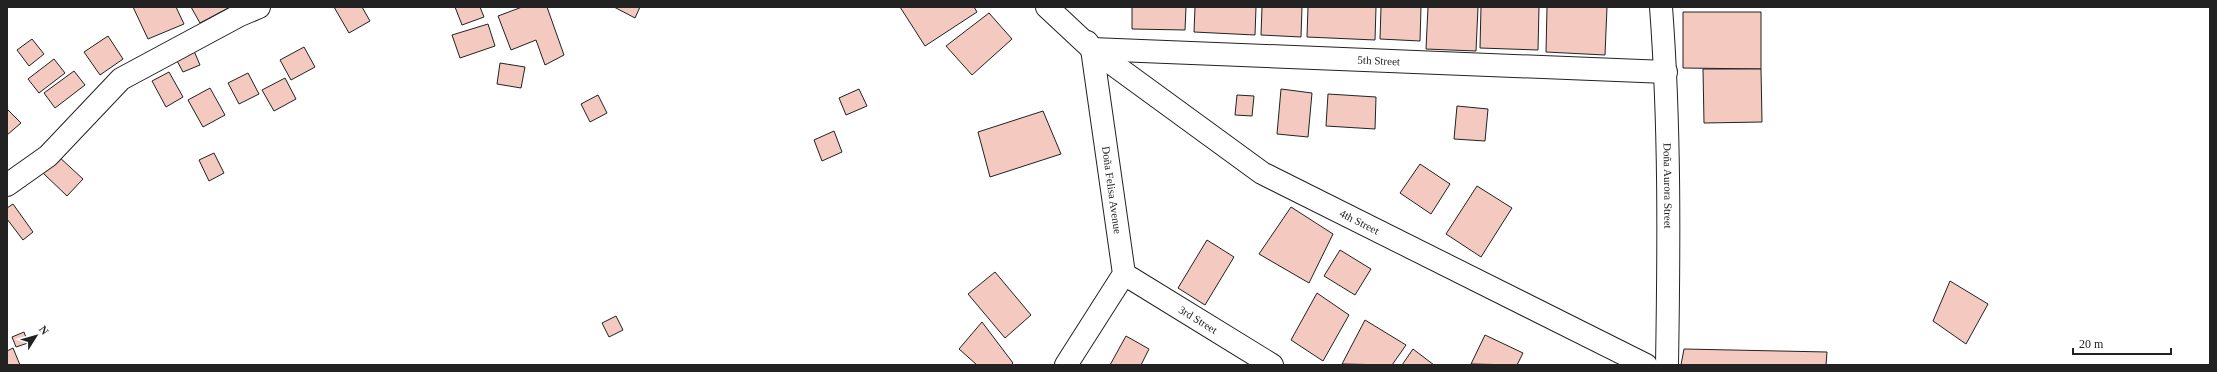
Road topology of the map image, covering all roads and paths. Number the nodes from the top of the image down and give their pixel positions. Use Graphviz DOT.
graph roads {
  1 [pos="259,7"];
  2 [pos="1048,7"];
  3 [pos="1065,7"];
  4 [pos="1661,7"];
  5 [pos="1092,49"];
  6 [pos="1666,72"];
  7 [pos="7,185"];
  8 [pos="1124,274"];
  9 [pos="1066,365"];
  10 [pos="1272,365"];
  11 [pos="1646,365"];
  12 [pos="1667,365"];
  1 -- 7 [label="street"];
  2 -- 5 [label="street"];
  3 -- 5 [label="street, Doña Felisa Avenue"];
  4 -- 6 [label="street, Doña Aurora Street"];
  5 -- 6 [label="street, 5th Street"];
  5 -- 8 [label="street, Doña Felisa Avenue"];
  5 -- 11 [label="street, 4th Street"];
  6 -- 12 [label="street, Doña Aurora Street"];
  8 -- 9 [label="street"];
  8 -- 10 [label="street, 3rd Street"];
}
